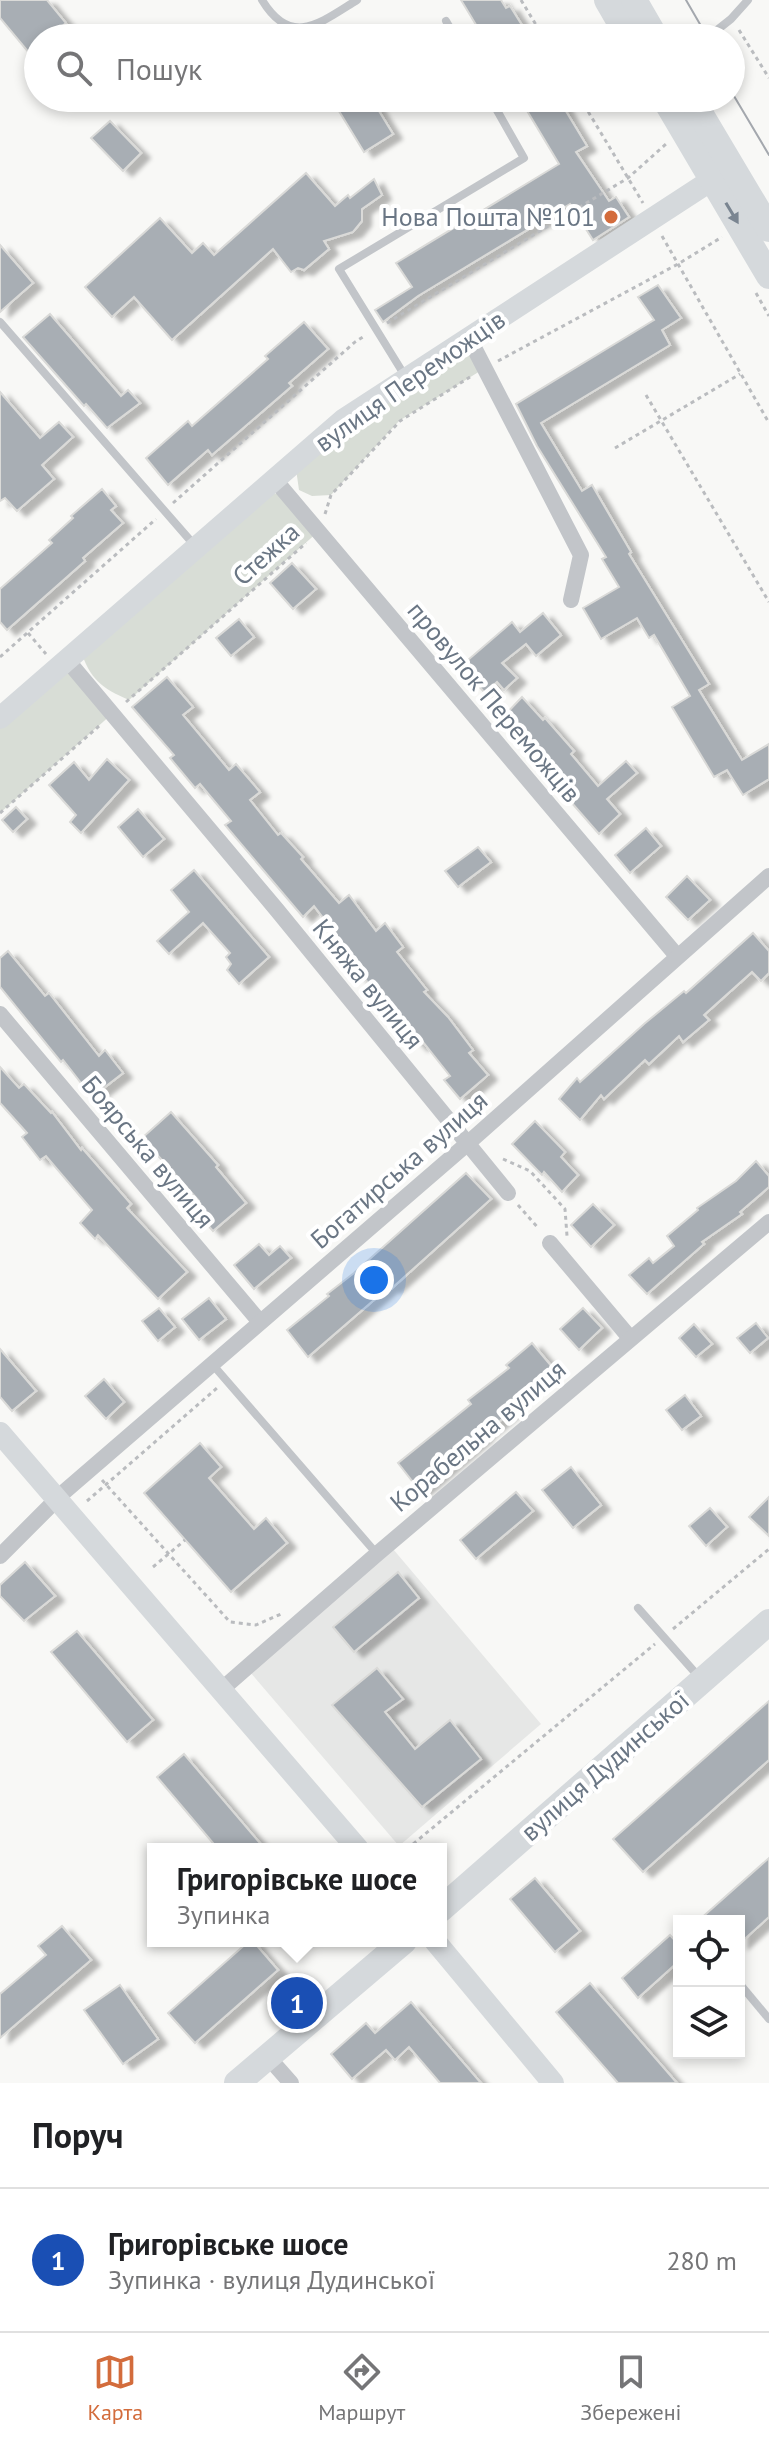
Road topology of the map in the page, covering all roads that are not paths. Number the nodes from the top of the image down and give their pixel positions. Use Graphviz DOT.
graph roads {
  1 [pos="262,0"];
  2 [pos="357,0"];
  3 [pos="607,0"];
  4 [pos="634,0"];
  5 [pos="748,0"];
  6 [pos="446,21"];
  7 [pos="282,24"];
  8 [pos="318,24"];
  9 [pos="448,24"];
  10 [pos="621,24"];
  11 [pos="648,24"];
  12 [pos="725,24"];
  13 [pos="498,112"];
  14 [pos="675,112"];
  15 [pos="697,112"];
  16 [pos="722,174"];
  17 [pos="769,229"];
  18 [pos="761,282"];
  19 [pos="0,322"];
  20 [pos="469,338"];
  21 [pos="407,379"];
  22 [pos="275,480"];
  23 [pos="196,547"];
  24 [pos="571,600"];
  25 [pos="57,658"];
  26 [pos="0,718"];
  27 [pos="769,876"];
  28 [pos="677,956"];
  29 [pos="0,1014"];
  30 [pos="467,1144"];
  31 [pos="508,1193"];
  32 [pos="769,1222"];
  33 [pos="550,1243"];
  34 [pos="260,1322"];
  35 [pos="630,1338"];
  36 [pos="213,1365"];
  37 [pos="0,1433"];
  38 [pos="65,1506"];
  39 [pos="377,1554"];
  40 [pos="0,1556"];
  41 [pos="638,1608"];
  42 [pos="769,1622"];
  43 [pos="702,1680"];
  44 [pos="221,1690"];
  45 [pos="353,1843"];
  46 [pos="447,1904"];
  47 [pos="397,1947"];
  48 [pos="440,1947"];
  49 [pos="742,1987"];
  50 [pos="769,2019"];
  51 [pos="268,2057"];
  52 [pos="237,2083"];
  53 [pos="291,2083"];
  54 [pos="553,2083"];
  1 -- 7 [label="lane"];
  2 -- 8 [label="lane"];
  3 -- 10 [label="main road"];
  4 -- 11 [label="main road"];
  5 -- 12 [label="lane"];
  6 -- 9 [label="lane"];
  13 -- 21 [label="lane"];
  14 -- 16 [label="main road"];
  15 -- 16 [label="main road"];
  16 -- 17 [label="main road"];
  16 -- 18 [label="main road, one-way"];
  16 -- 20 [label="street, вулиця Переможців"];
  19 -- 23 [label="lane"];
  20 -- 21 [label="street, вулиця Переможців"];
  20 -- 24 [label="street"];
  21 -- 22 [label="street, вулиця Переможців"];
  22 -- 23 [label="street, вулиця Переможців"];
  22 -- 28 [label="street, провулок Переможців"];
  23 -- 25 [label="street, вулиця Переможців"];
  25 -- 26 [label="street, вулиця Переможців"];
  25 -- 30 [label="street, Княжа вулиця"];
  27 -- 28 [label="street, Богатирська вулиця"];
  28 -- 30 [label="street, Богатирська вулиця"];
  29 -- 34 [label="street, Боярська вулиця"];
  30 -- 31 [label="street, Княжа вулиця"];
  30 -- 34 [label="street, Богатирська вулиця"];
  32 -- 35 [label="street, Корабельна вулиця"];
  33 -- 35 [label="street"];
  34 -- 36 [label="street, Богатирська вулиця"];
  35 -- 39 [label="street, Корабельна вулиця"];
  36 -- 38 [label="street, Богатирська вулиця"];
  36 -- 39 [label="lane"];
  37 -- 38 [label="street"];
  38 -- 40 [label="street, Богатирська вулиця"];
  38 -- 44 [label="street"];
  39 -- 44 [label="street, Корабельна вулиця"];
  41 -- 43 [label="lane"];
  42 -- 43 [label="main road, вулиця Дудинської"];
  43 -- 46 [label="main road, вулиця Дудинської"];
  44 -- 45 [label="street"];
  47 -- 51 [label="main road"];
  48 -- 54 [label="street"];
  49 -- 50 [label="lane"];
  51 -- 52 [label="main road"];
  51 -- 53 [label="street"];
}
